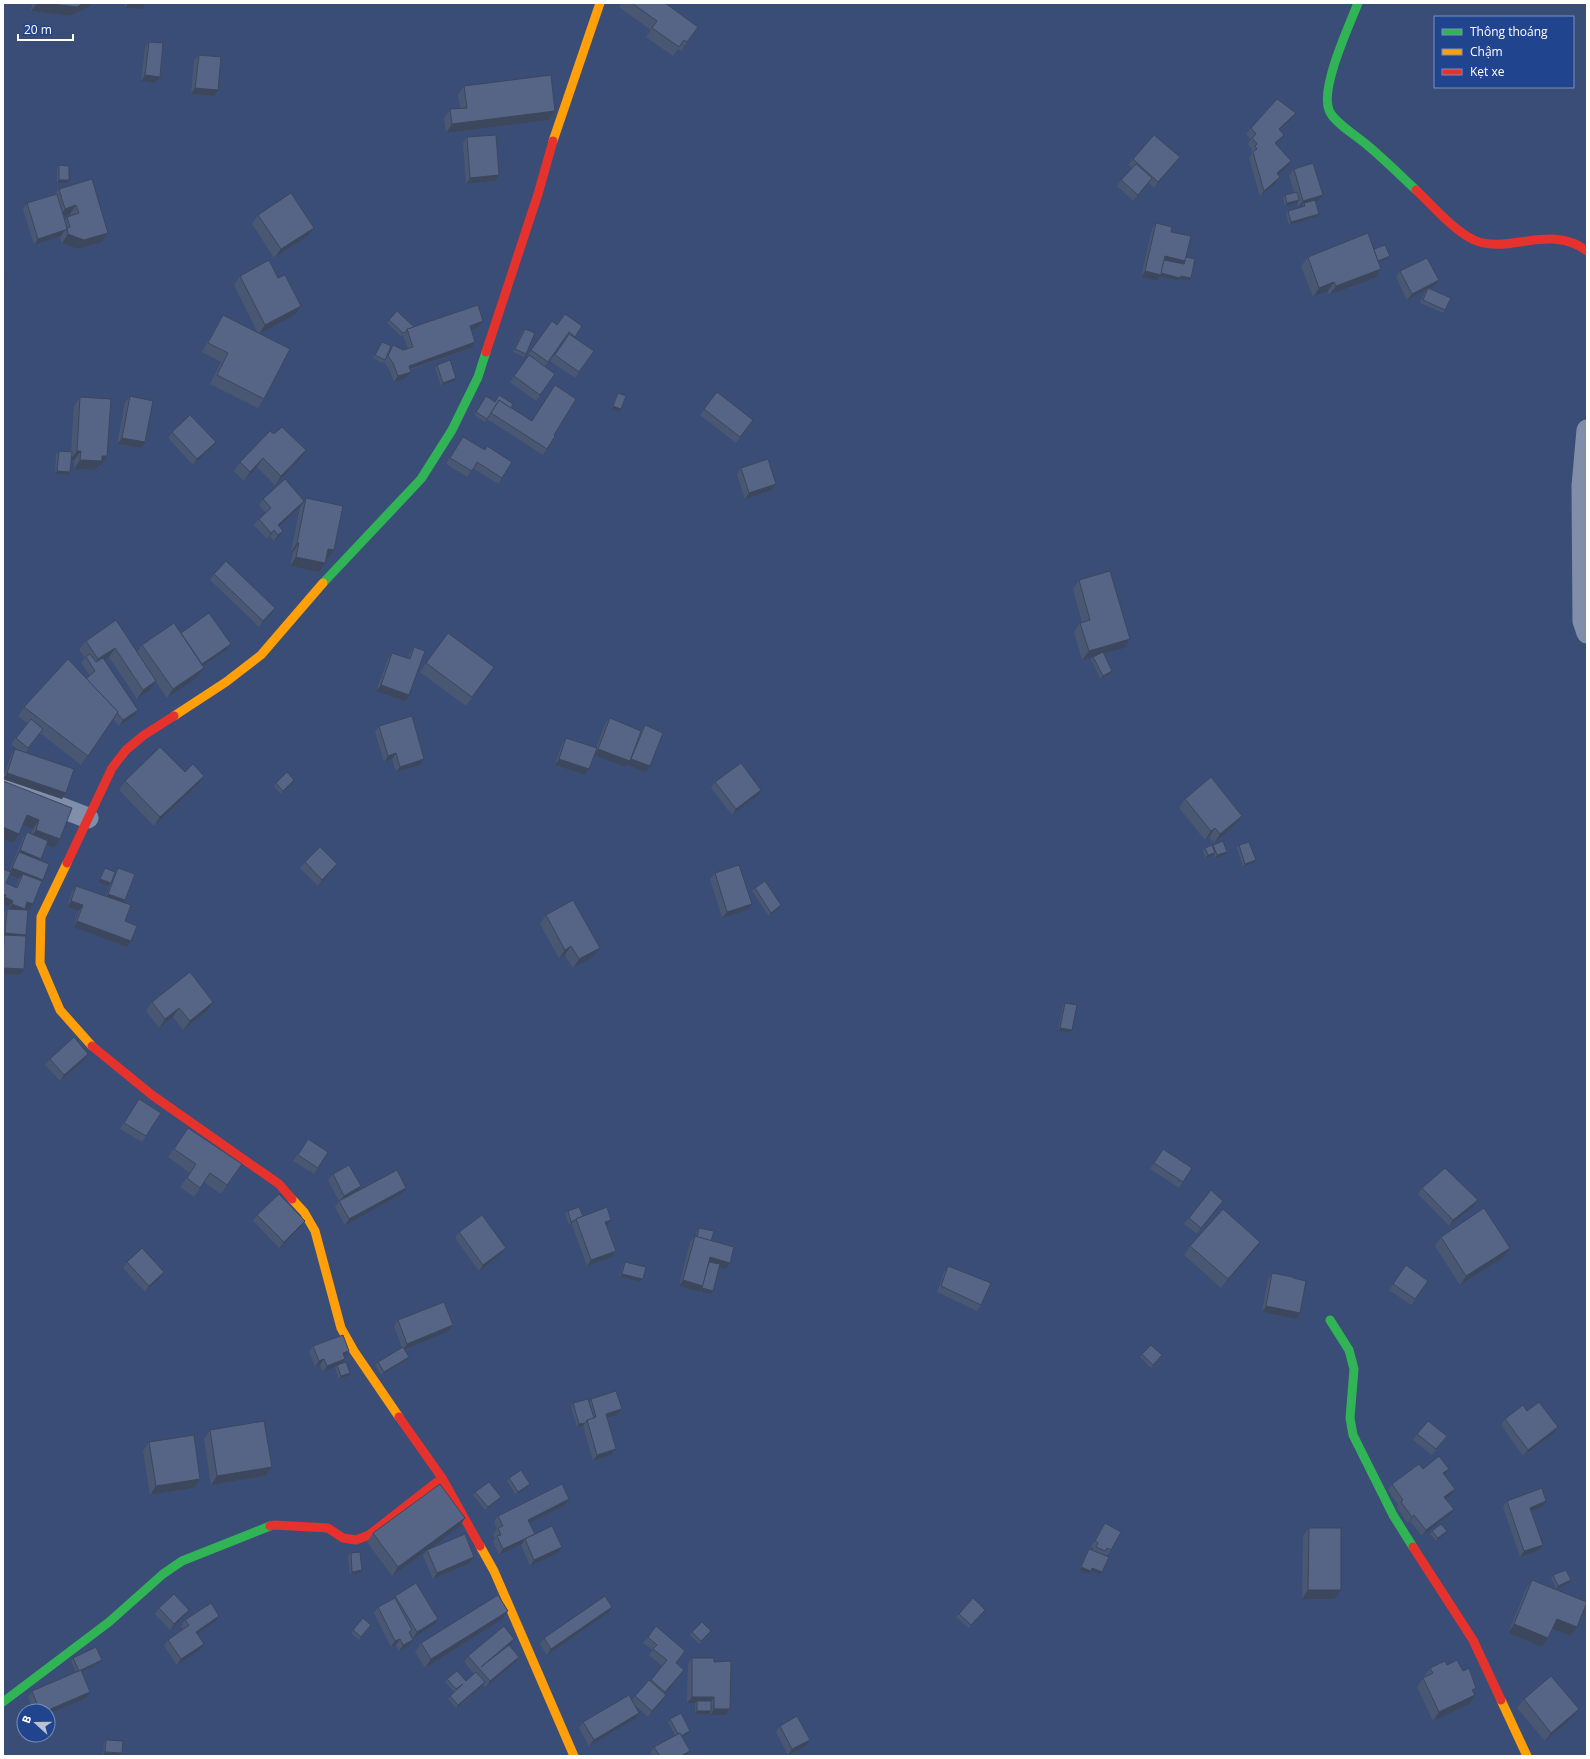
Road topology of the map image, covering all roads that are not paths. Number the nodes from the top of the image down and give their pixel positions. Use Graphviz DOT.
graph roads {
  1 [pos="600,3"];
  2 [pos="1358,3"];
  3 [pos="1587,251"];
  4 [pos="1587,430"];
  5 [pos="1587,633"];
  6 [pos="3,785"];
  7 [pos="88,818"];
  8 [pos="1330,1320"];
  9 [pos="442,1478"];
  10 [pos="3,1702"];
  11 [pos="574,1756"];
  12 [pos="1527,1756"];
  1 -- 7 [label="street"];
  2 -- 3 [label="street"];
  4 -- 5 [label="street"];
  6 -- 7 [label="street"];
  7 -- 9 [label="street"];
  8 -- 12 [label="street"];
  9 -- 10 [label="street"];
  9 -- 11 [label="street"];
}
